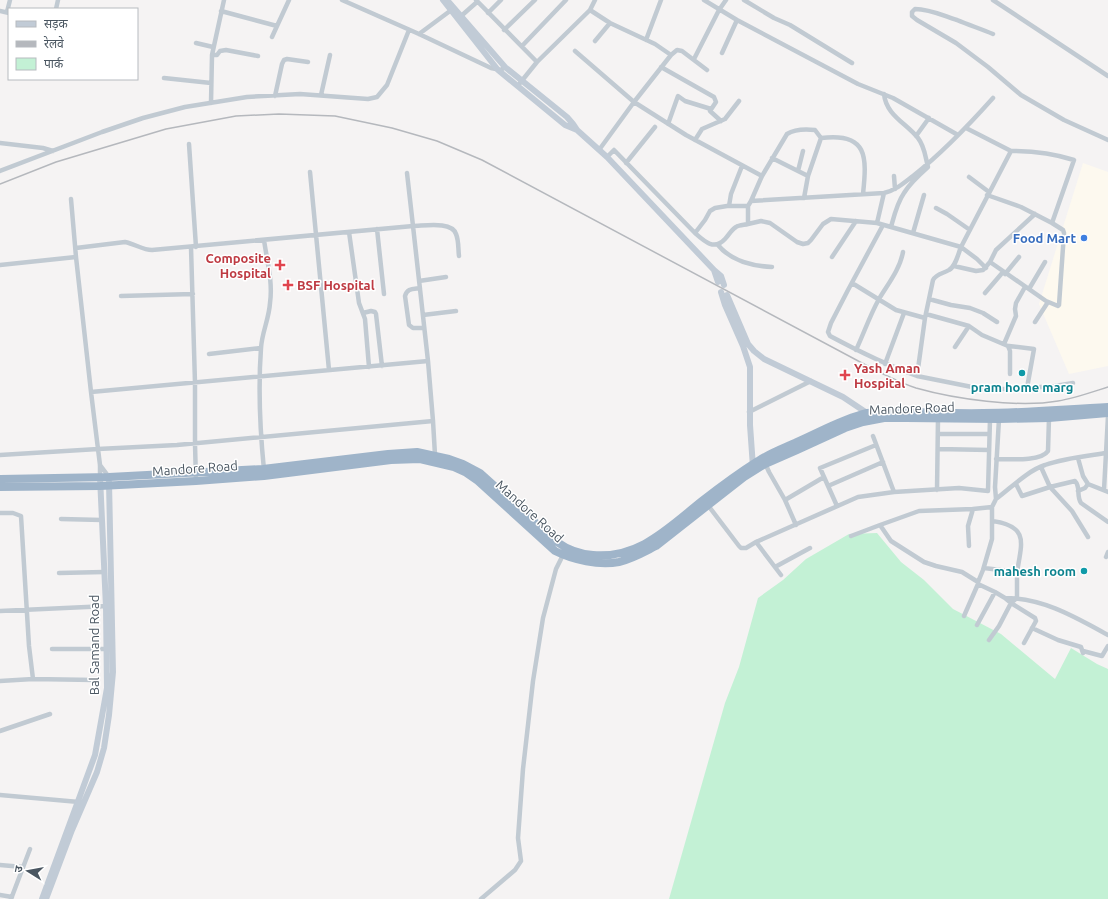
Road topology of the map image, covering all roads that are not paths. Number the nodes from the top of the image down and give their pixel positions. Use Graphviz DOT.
graph roads {
  1 [pos="224,0"];
  2 [pos="289,0"];
  3 [pos="342,0"];
  4 [pos="443,0"];
  5 [pos="447,0"];
  6 [pos="502,0"];
  7 [pos="535,0"];
  8 [pos="566,0"];
  9 [pos="595,0"];
  10 [pos="661,0"];
  11 [pos="704,0"];
  12 [pos="726,0"];
  13 [pos="744,0"];
  14 [pos="994,0"];
  15 [pos="476,1"];
  16 [pos="353,2"];
  17 [pos="590,10"];
  18 [pos="720,10"];
  19 [pos="0,11"];
  20 [pos="221,11"];
  21 [pos="450,11"];
  22 [pos="8,12"];
  23 [pos="488,13"];
  24 [pos="459,18"];
  25 [pos="737,20"];
  26 [pos="610,23"];
  27 [pos="277,26"];
  28 [pos="409,30"];
  29 [pos="504,30"];
  30 [pos="419,34"];
  31 [pos="993,34"];
  32 [pos="272,37"];
  33 [pos="646,40"];
  34 [pos="594,41"];
  35 [pos="196,43"];
  36 [pos="522,46"];
  37 [pos="213,47"];
  38 [pos="575,51"];
  39 [pos="722,52"];
  40 [pos="212,55"];
  41 [pos="330,55"];
  42 [pos="671,55"];
  43 [pos="258,56"];
  44 [pos="498,59"];
  45 [pos="694,59"];
  46 [pos="491,61"];
  47 [pos="308,62"];
  48 [pos="537,62"];
  49 [pos="852,63"];
  50 [pos="481,64"];
  51 [pos="506,67"];
  52 [pos="661,67"];
  53 [pos="498,70"];
  54 [pos="707,70"];
  55 [pos="1108,76"];
  56 [pos="164,78"];
  57 [pos="211,83"];
  58 [pos="520,83"];
  59 [pos="884,94"];
  60 [pos="321,95"];
  61 [pos="275,96"];
  62 [pos="993,98"];
  63 [pos="634,102"];
  64 [pos="739,102"];
  65 [pos="211,103"];
  66 [pos="711,109"];
  67 [pos="929,118"];
  68 [pos="721,121"];
  69 [pos="668,124"];
  70 [pos="655,127"];
  71 [pos="966,128"];
  72 [pos="958,135"];
  73 [pos="916,136"];
  74 [pos="821,138"];
  75 [pos="695,140"];
  76 [pos="1108,140"];
  77 [pos="0,143"];
  78 [pos="189,144"];
  79 [pos="599,150"];
  80 [pos="53,151"];
  81 [pos="803,151"];
  82 [pos="1011,151"];
  83 [pos="607,157"];
  84 [pos="772,158"];
  85 [pos="626,163"];
  86 [pos="927,164"];
  87 [pos="742,166"];
  88 [pos="0,171"];
  89 [pos="798,171"];
  90 [pos="310,172"];
  91 [pos="407,172"];
  92 [pos="762,176"];
  93 [pos="808,176"];
  94 [pos="894,176"];
  95 [pos="969,177"];
  96 [pos="896,189"];
  97 [pos="884,193"];
  98 [pos="863,194"];
  99 [pos="988,194"];
  100 [pos="924,195"];
  101 [pos="804,198"];
  102 [pos="71,199"];
  103 [pos="751,201"];
  104 [pos="729,206"];
  105 [pos="748,206"];
  106 [pos="936,208"];
  107 [pos="1035,214"];
  108 [pos="856,222"];
  109 [pos="877,223"];
  110 [pos="1052,223"];
  111 [pos="748,224"];
  112 [pos="883,225"];
  113 [pos="412,226"];
  114 [pos="891,227"];
  115 [pos="377,229"];
  116 [pos="970,230"];
  117 [pos="349,232"];
  118 [pos="695,233"];
  119 [pos="913,233"];
  120 [pos="316,235"];
  121 [pos="264,240"];
  122 [pos="718,245"];
  123 [pos="194,247"];
  124 [pos="961,247"];
  125 [pos="76,248"];
  126 [pos="903,252"];
  127 [pos="459,256"];
  128 [pos="76,257"];
  129 [pos="832,257"];
  130 [pos="1019,257"];
  131 [pos="990,262"];
  132 [pos="1045,262"];
  133 [pos="0,265"];
  134 [pos="954,266"];
  135 [pos="772,267"];
  136 [pos="986,268"];
  137 [pos="1004,273"];
  138 [pos="446,277"];
  139 [pos="419,280"];
  140 [pos="852,282"];
  141 [pos="721,283"];
  142 [pos="420,288"];
  143 [pos="1027,288"];
  144 [pos="985,293"];
  145 [pos="192,294"];
  146 [pos="384,294"];
  147 [pos="121,296"];
  148 [pos="879,299"];
  149 [pos="929,299"];
  150 [pos="1048,302"];
  151 [pos="456,311"];
  152 [pos="904,312"];
  153 [pos="364,313"];
  154 [pos="423,315"];
  155 [pos="925,316"];
  156 [pos="997,322"];
  157 [pos="1035,322"];
  158 [pos="969,326"];
  159 [pos="424,328"];
  160 [pos="1007,345"];
  161 [pos="261,348"];
  162 [pos="955,348"];
  163 [pos="856,350"];
  164 [pos="209,354"];
  165 [pos="428,361"];
  166 [pos="885,364"];
  167 [pos="382,366"];
  168 [pos="369,367"];
  169 [pos="328,370"];
  170 [pos="1010,374"];
  171 [pos="917,376"];
  172 [pos="259,377"];
  173 [pos="811,381"];
  174 [pos="195,383"];
  175 [pos="1073,383"];
  176 [pos="1027,388"];
  177 [pos="90,392"];
  178 [pos="1108,407"];
  179 [pos="750,412"];
  180 [pos="867,413"];
  181 [pos="1108,413"];
  182 [pos="1108,416"];
  183 [pos="938,418"];
  184 [pos="1049,418"];
  185 [pos="990,419"];
  186 [pos="999,419"];
  187 [pos="433,422"];
  188 [pos="938,434"];
  189 [pos="989,434"];
  190 [pos="873,436"];
  191 [pos="261,438"];
  192 [pos="195,444"];
  193 [pos="876,445"];
  194 [pos="98,449"];
  195 [pos="938,449"];
  196 [pos="989,450"];
  197 [pos="1107,453"];
  198 [pos="0,455"];
  199 [pos="435,455"];
  200 [pos="1078,458"];
  201 [pos="996,459"];
  202 [pos="764,461"];
  203 [pos="883,462"];
  204 [pos="100,465"];
  205 [pos="1041,467"];
  206 [pos="754,468"];
  207 [pos="264,472"];
  208 [pos="100,477"];
  209 [pos="109,477"];
  210 [pos="196,477"];
  211 [pos="824,477"];
  212 [pos="0,479"];
  213 [pos="1016,484"];
  214 [pos="1088,484"];
  215 [pos="100,486"];
  216 [pos="110,486"];
  217 [pos="828,486"];
  218 [pos="0,487"];
  219 [pos="1050,487"];
  220 [pos="937,490"];
  221 [pos="1078,491"];
  222 [pos="1106,491"];
  223 [pos="894,492"];
  224 [pos="996,499"];
  225 [pos="785,500"];
  226 [pos="707,504"];
  227 [pos="837,506"];
  228 [pos="992,507"];
  229 [pos="974,509"];
  230 [pos="0,513"];
  231 [pos="61,520"];
  232 [pos="102,520"];
  233 [pos="992,521"];
  234 [pos="1108,522"];
  235 [pos="796,525"];
  236 [pos="880,525"];
  237 [pos="851,536"];
  238 [pos="1088,537"];
  239 [pos="756,542"];
  240 [pos="969,546"];
  241 [pos="810,548"];
  242 [pos="563,555"];
  243 [pos="775,567"];
  244 [pos="984,568"];
  245 [pos="104,572"];
  246 [pos="1017,572"];
  247 [pos="59,573"];
  248 [pos="781,575"];
  249 [pos="978,583"];
  250 [pos="995,592"];
  251 [pos="1005,598"];
  252 [pos="1017,598"];
  253 [pos="1011,603"];
  254 [pos="108,606"];
  255 [pos="27,610"];
  256 [pos="0,611"];
  257 [pos="964,616"];
  258 [pos="977,625"];
  259 [pos="1032,628"];
  260 [pos="1108,635"];
  261 [pos="989,640"];
  262 [pos="1024,644"];
  263 [pos="1108,646"];
  264 [pos="52,649"];
  265 [pos="106,649"];
  266 [pos="33,679"];
  267 [pos="94,680"];
  268 [pos="0,681"];
  269 [pos="50,714"];
  270 [pos="0,731"];
  271 [pos="0,794"];
  272 [pos="79,802"];
  273 [pos="30,849"];
  274 [pos="0,865"];
  275 [pos="23,867"];
  276 [pos="0,895"];
  277 [pos="12,898"];
  278 [pos="42,899"];
  279 [pos="46,899"];
  280 [pos="481,899"];
  1 -- 20 [label="street"];
  2 -- 27 [label="street"];
  3 -- 16 [label="street"];
  4 -- 21 [label="main road"];
  5 -- 24 [label="main road"];
  6 -- 23 [label="street"];
  7 -- 29 [label="street"];
  8 -- 36 [label="street"];
  9 -- 17 [label="street"];
  10 -- 33 [label="street"];
  11 -- 18 [label="street"];
  12 -- 18 [label="street"];
  13 -- 49 [label="street"];
  14 -- 55 [label="street"];
  15 -- 23 [label="street"];
  15 -- 24 [label="street"];
  16 -- 28 [label="street"];
  17 -- 26 [label="street"];
  17 -- 48 [label="street"];
  18 -- 25 [label="street"];
  18 -- 45 [label="street"];
  19 -- 22 [label="street"];
  20 -- 27 [label="street"];
  20 -- 37 [label="street"];
  21 -- 24 [label="main road"];
  21 -- 30 [label="street"];
  23 -- 29 [label="street"];
  24 -- 44 [label="main road"];
  24 -- 46 [label="main road"];
  25 -- 39 [label="street"];
  25 -- 59 [label="street"];
  26 -- 33 [label="street"];
  26 -- 34 [label="street"];
  27 -- 32 [label="street"];
  28 -- 30 [label="street"];
  28 -- 60 [label="street"];
  29 -- 36 [label="street"];
  30 -- 50 [label="street"];
  31 -- 76 [label="street"];
  33 -- 42 [label="street"];
  35 -- 37 [label="street"];
  36 -- 48 [label="street"];
  37 -- 40 [label="street"];
  38 -- 63 [label="street"];
  40 -- 43 [label="street"];
  40 -- 57 [label="street"];
  41 -- 60 [label="street"];
  42 -- 45 [label="street"];
  42 -- 52 [label="street"];
  44 -- 46 [label="street"];
  44 -- 51 [label="main road"];
  45 -- 54 [label="street"];
  46 -- 50 [label="street"];
  46 -- 53 [label="main road"];
  47 -- 61 [label="street"];
  48 -- 58 [label="street"];
  50 -- 53 [label="street"];
  51 -- 53 [label="street"];
  51 -- 58 [label="main road"];
  52 -- 63 [label="street"];
  52 -- 66 [label="street"];
  53 -- 58 [label="main road"];
  56 -- 57 [label="street"];
  57 -- 65 [label="street"];
  58 -- 79 [label="main road"];
  59 -- 67 [label="street"];
  59 -- 73 [label="street"];
  60 -- 61 [label="street"];
  61 -- 65 [label="street"];
  62 -- 71 [label="street"];
  63 -- 69 [label="street"];
  63 -- 79 [label="street"];
  64 -- 68 [label="street"];
  65 -- 80 [label="street"];
  66 -- 68 [label="street"];
  66 -- 69 [label="street"];
  67 -- 72 [label="street"];
  67 -- 73 [label="street"];
  68 -- 75 [label="street"];
  69 -- 75 [label="street"];
  70 -- 85 [label="street"];
  71 -- 72 [label="street"];
  71 -- 82 [label="street"];
  72 -- 86 [label="street"];
  73 -- 86 [label="street"];
  74 -- 84 [label="street"];
  74 -- 93 [label="street"];
  74 -- 98 [label="street"];
  75 -- 87 [label="street"];
  77 -- 80 [label="street"];
  78 -- 123 [label="street"];
  79 -- 83 [label="main road"];
  80 -- 88 [label="street"];
  81 -- 89 [label="street"];
  82 -- 99 [label="street"];
  82 -- 110 [label="street"];
  83 -- 85 [label="street"];
  83 -- 141 [label="main road"];
  84 -- 89 [label="street"];
  84 -- 92 [label="street"];
  85 -- 118 [label="street"];
  86 -- 96 [label="street"];
  86 -- 114 [label="street"];
  87 -- 92 [label="street"];
  87 -- 104 [label="street"];
  89 -- 93 [label="street"];
  90 -- 120 [label="street"];
  91 -- 113 [label="street"];
  92 -- 103 [label="street"];
  93 -- 101 [label="street"];
  94 -- 96 [label="street"];
  95 -- 99 [label="street"];
  96 -- 97 [label="street"];
  97 -- 98 [label="street"];
  97 -- 109 [label="street"];
  98 -- 101 [label="street"];
  99 -- 107 [label="street"];
  99 -- 116 [label="street"];
  100 -- 119 [label="street"];
  101 -- 103 [label="street"];
  102 -- 125 [label="street"];
  103 -- 105 [label="street"];
  104 -- 105 [label="street"];
  104 -- 118 [label="street"];
  105 -- 111 [label="street"];
  106 -- 116 [label="street"];
  107 -- 110 [label="street"];
  107 -- 131 [label="street"];
  108 -- 109 [label="street"];
  108 -- 111 [label="street"];
  108 -- 129 [label="street"];
  109 -- 112 [label="street"];
  110 -- 150 [label="street"];
  111 -- 122 [label="street"];
  112 -- 114 [label="street"];
  112 -- 140 [label="street"];
  113 -- 115 [label="street"];
  113 -- 127 [label="street"];
  113 -- 139 [label="street"];
  114 -- 119 [label="street"];
  115 -- 117 [label="street"];
  115 -- 146 [label="street"];
  116 -- 124 [label="street"];
  117 -- 120 [label="street"];
  117 -- 153 [label="street"];
  118 -- 122 [label="street"];
  119 -- 124 [label="street"];
  120 -- 121 [label="street"];
  120 -- 169 [label="street"];
  121 -- 123 [label="street"];
  121 -- 161 [label="street"];
  122 -- 135 [label="street"];
  123 -- 125 [label="street"];
  123 -- 145 [label="street"];
  124 -- 134 [label="street"];
  124 -- 136 [label="street"];
  125 -- 128 [label="street"];
  126 -- 148 [label="street"];
  128 -- 133 [label="street"];
  128 -- 177 [label="street"];
  130 -- 137 [label="street"];
  131 -- 136 [label="street"];
  131 -- 137 [label="street"];
  132 -- 143 [label="street"];
  134 -- 136 [label="street"];
  134 -- 149 [label="street"];
  137 -- 143 [label="street"];
  137 -- 144 [label="street"];
  138 -- 139 [label="street"];
  139 -- 142 [label="street"];
  140 -- 148 [label="street"];
  140 -- 163 [label="street"];
  142 -- 154 [label="street"];
  142 -- 159 [label="street"];
  143 -- 150 [label="street"];
  143 -- 160 [label="street"];
  145 -- 147 [label="street"];
  145 -- 174 [label="street"];
  148 -- 152 [label="street"];
  148 -- 163 [label="street"];
  149 -- 155 [label="street"];
  149 -- 156 [label="street"];
  150 -- 157 [label="street"];
  151 -- 154 [label="street"];
  152 -- 155 [label="street"];
  152 -- 166 [label="street"];
  153 -- 167 [label="street"];
  153 -- 168 [label="street"];
  154 -- 159 [label="street"];
  155 -- 158 [label="street"];
  155 -- 171 [label="street"];
  158 -- 160 [label="street"];
  158 -- 162 [label="street"];
  159 -- 165 [label="street"];
  160 -- 170 [label="street"];
  160 -- 176 [label="street"];
  161 -- 164 [label="street"];
  161 -- 172 [label="street"];
  163 -- 166 [label="street"];
  165 -- 167 [label="street"];
  165 -- 187 [label="street"];
  166 -- 171 [label="street"];
  167 -- 168 [label="street"];
  168 -- 169 [label="street"];
  169 -- 172 [label="street"];
  171 -- 176 [label="street"];
  172 -- 174 [label="street"];
  172 -- 191 [label="street"];
  173 -- 179 [label="street"];
  173 -- 179 [label="main road"];
  173 -- 180 [label="main road"];
  174 -- 177 [label="street"];
  174 -- 192 [label="street"];
  175 -- 176 [label="street"];
  177 -- 194 [label="street"];
  178 -- 180 [label="highway, Mandore Road"];
  179 -- 206 [label="main road"];
  180 -- 202 [label="highway, Mandore Road"];
  181 -- 184 [label="highway, Mandore Road"];
  182 -- 197 [label="street"];
  183 -- 185 [label="highway, Mandore Road"];
  183 -- 188 [label="street"];
  183 -- 202 [label="highway, Mandore Road"];
  184 -- 186 [label="highway, Mandore Road"];
  184 -- 201 [label="street"];
  185 -- 186 [label="highway, Mandore Road"];
  185 -- 189 [label="street"];
  186 -- 201 [label="street"];
  187 -- 191 [label="street"];
  187 -- 199 [label="street"];
  188 -- 189 [label="street"];
  188 -- 195 [label="street"];
  189 -- 196 [label="street"];
  190 -- 193 [label="street"];
  191 -- 192 [label="street"];
  191 -- 207 [label="street"];
  192 -- 194 [label="street"];
  192 -- 210 [label="street"];
  193 -- 203 [label="street"];
  193 -- 211 [label="street"];
  194 -- 198 [label="street"];
  194 -- 204 [label="street"];
  195 -- 196 [label="street"];
  195 -- 220 [label="street"];
  196 -- 220 [label="street"];
  197 -- 200 [label="street"];
  197 -- 222 [label="street"];
  199 -- 206 [label="highway, Mandore Road"];
  199 -- 207 [label="highway, Mandore Road"];
  200 -- 205 [label="street"];
  200 -- 214 [label="street"];
  201 -- 224 [label="street"];
  202 -- 206 [label="highway, Mandore Road"];
  202 -- 225 [label="street"];
  203 -- 217 [label="street"];
  203 -- 223 [label="street"];
  204 -- 208 [label="street"];
  204 -- 209 [label="street"];
  205 -- 213 [label="street"];
  205 -- 219 [label="street"];
  206 -- 226 [label="highway, Mandore Road"];
  207 -- 210 [label="highway, Mandore Road"];
  207 -- 242 [label="highway, Mandore Road"];
  208 -- 209 [label="highway, Mandore Road"];
  208 -- 212 [label="highway, Mandore Road"];
  208 -- 215 [label="main road, Bal Samand Road"];
  209 -- 210 [label="highway, Mandore Road"];
  209 -- 216 [label="main road, Bal Samand Road"];
  210 -- 216 [label="highway, Mandore Road"];
  211 -- 217 [label="street"];
  211 -- 225 [label="street"];
  213 -- 219 [label="street"];
  213 -- 224 [label="street"];
  214 -- 221 [label="street"];
  214 -- 222 [label="street"];
  215 -- 216 [label="highway, Mandore Road"];
  215 -- 218 [label="highway, Mandore Road"];
  215 -- 232 [label="main road, Bal Samand Road"];
  216 -- 254 [label="main road, Bal Samand Road"];
  217 -- 227 [label="street"];
  219 -- 221 [label="street"];
  219 -- 238 [label="street"];
  220 -- 223 [label="street"];
  221 -- 234 [label="street"];
  223 -- 227 [label="street"];
  224 -- 228 [label="street"];
  225 -- 235 [label="street"];
  226 -- 239 [label="street"];
  226 -- 242 [label="highway, Mandore Road"];
  227 -- 235 [label="street"];
  228 -- 229 [label="street"];
  228 -- 233 [label="street"];
  229 -- 236 [label="street"];
  229 -- 240 [label="street"];
  230 -- 255 [label="street"];
  231 -- 232 [label="street"];
  232 -- 245 [label="main road, Bal Samand Road"];
  233 -- 244 [label="street"];
  233 -- 246 [label="street"];
  235 -- 239 [label="street"];
  236 -- 237 [label="street"];
  236 -- 249 [label="street"];
  239 -- 243 [label="street"];
  241 -- 243 [label="street"];
  242 -- 280 [label="street"];
  243 -- 248 [label="street"];
  244 -- 246 [label="street"];
  244 -- 249 [label="street"];
  245 -- 247 [label="street"];
  245 -- 254 [label="main road, Bal Samand Road"];
  246 -- 252 [label="street"];
  249 -- 250 [label="street"];
  249 -- 257 [label="street"];
  250 -- 251 [label="street"];
  250 -- 258 [label="street"];
  251 -- 252 [label="street"];
  251 -- 253 [label="street"];
  252 -- 253 [label="street"];
  252 -- 260 [label="street"];
  253 -- 259 [label="street"];
  253 -- 261 [label="street"];
  254 -- 255 [label="street"];
  254 -- 265 [label="main road, Bal Samand Road"];
  254 -- 279 [label="main road, Bal Samand Road"];
  255 -- 256 [label="street"];
  255 -- 266 [label="street"];
  259 -- 262 [label="street"];
  259 -- 263 [label="street"];
  264 -- 265 [label="street"];
  265 -- 272 [label="main road, Bal Samand Road"];
  266 -- 267 [label="street"];
  266 -- 268 [label="street"];
  269 -- 270 [label="street"];
  271 -- 272 [label="street"];
  272 -- 278 [label="main road, Bal Samand Road"];
  273 -- 275 [label="street"];
  274 -- 275 [label="street"];
  275 -- 277 [label="street"];
  276 -- 277 [label="street"];
}
